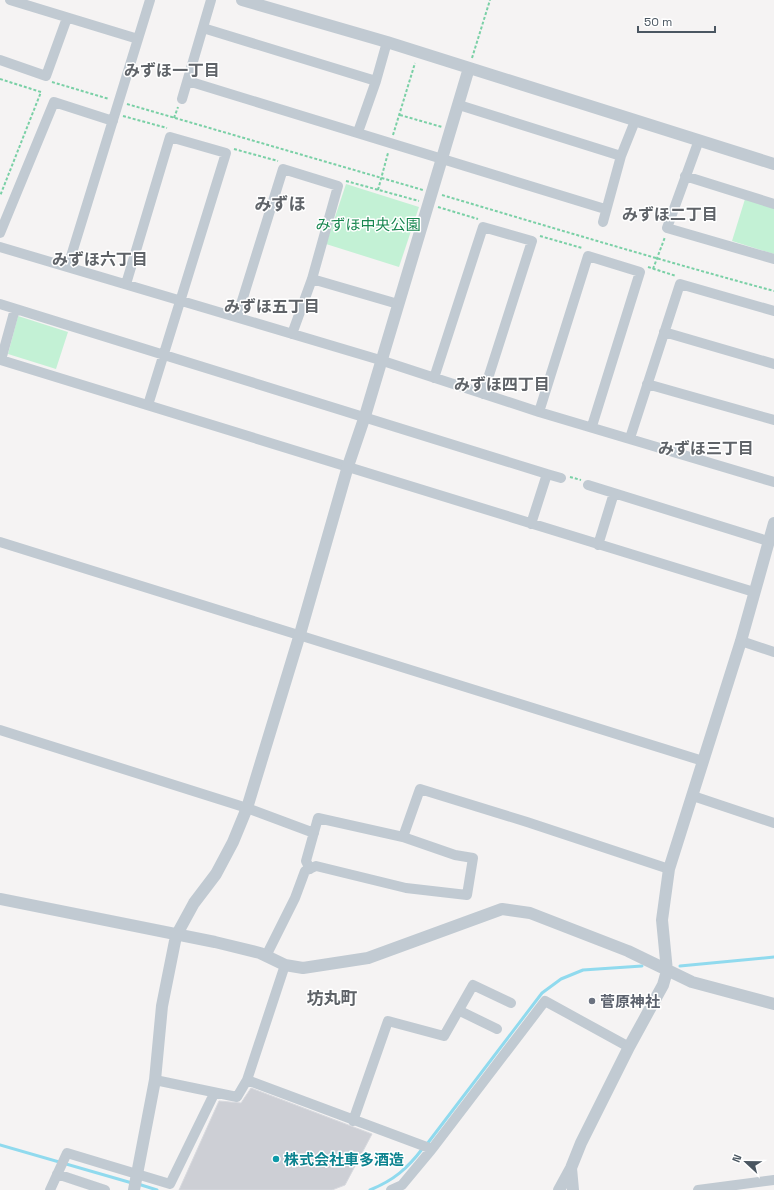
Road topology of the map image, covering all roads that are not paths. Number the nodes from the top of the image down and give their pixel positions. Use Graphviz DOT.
graph roads {
  1 [pos="10,0"];
  2 [pos="150,0"];
  3 [pos="211,0"];
  4 [pos="242,0"];
  5 [pos="67,18"];
  6 [pos="203,28"];
  7 [pos="138,39"];
  8 [pos="387,42"];
  9 [pos="0,60"];
  10 [pos="469,68"];
  11 [pos="188,81"];
  12 [pos="376,81"];
  13 [pos="182,99"];
  14 [pos="459,105"];
  15 [pos="114,117"];
  16 [pos="635,121"];
  17 [pos="358,132"];
  18 [pos="699,140"];
  19 [pos="621,156"];
  20 [pos="442,159"];
  21 [pos="774,164"];
  22 [pos="685,176"];
  23 [pos="774,204"];
  24 [pos="605,209"];
  25 [pos="603,222"];
  26 [pos="0,233"];
  27 [pos="0,247"];
  28 [pos="774,259"];
  29 [pos="68,266"];
  30 [pos="312,279"];
  31 [pos="126,284"];
  32 [pos="180,300"];
  33 [pos="0,304"];
  34 [pos="398,304"];
  35 [pos="15,309"];
  36 [pos="774,311"];
  37 [pos="237,317"];
  38 [pos="664,332"];
  39 [pos="292,334"];
  40 [pos="164,356"];
  41 [pos="380,360"];
  42 [pos="774,364"];
  43 [pos="434,378"];
  44 [pos="647,384"];
  45 [pos="484,394"];
  46 [pos="148,405"];
  47 [pos="540,412"];
  48 [pos="365,416"];
  49 [pos="774,420"];
  50 [pos="592,426"];
  51 [pos="630,438"];
  52 [pos="348,466"];
  53 [pos="547,474"];
  54 [pos="561,478"];
  55 [pos="774,482"];
  56 [pos="588,485"];
  57 [pos="614,493"];
  58 [pos="774,522"];
  59 [pos="531,524"];
  60 [pos="768,541"];
  61 [pos="0,542"];
  62 [pos="598,545"];
  63 [pos="754,592"];
  64 [pos="300,634"];
  65 [pos="741,641"];
  66 [pos="774,652"];
  67 [pos="0,730"];
  68 [pos="703,761"];
  69 [pos="693,796"];
  70 [pos="247,808"];
  71 [pos="774,823"];
  72 [pos="314,833"];
  73 [pos="403,837"];
  74 [pos="310,869"];
  75 [pos="669,869"];
  76 [pos="0,899"];
  77 [pos="176,936"];
  78 [pos="266,956"];
  79 [pos="285,965"];
  80 [pos="667,971"];
  81 [pos="511,1003"];
  82 [pos="774,1004"];
  83 [pos="460,1011"];
  84 [pos="497,1030"];
  85 [pos="629,1047"];
  86 [pos="155,1080"];
  87 [pos="247,1080"];
  88 [pos="214,1094"];
  89 [pos="353,1121"];
  90 [pos="427,1148"];
  91 [pos="571,1168"];
  92 [pos="58,1172"];
  93 [pos="774,1180"];
  94 [pos="136,1182"];
  95 [pos="50,1190"];
  96 [pos="105,1190"];
  97 [pos="391,1190"];
  98 [pos="558,1190"];
  99 [pos="573,1190"];
  100 [pos="698,1190"];
  1 -- 5 [label="street"];
  2 -- 7 [label="street"];
  3 -- 6 [label="street"];
  4 -- 8 [label="street"];
  5 -- 7 [label="street"];
  5 -- 9 [label="street"];
  6 -- 11 [label="street"];
  6 -- 12 [label="street"];
  7 -- 15 [label="street"];
  8 -- 10 [label="street"];
  8 -- 12 [label="street"];
  10 -- 14 [label="street"];
  10 -- 16 [label="street"];
  11 -- 13 [label="street"];
  11 -- 17 [label="street"];
  12 -- 17 [label="street"];
  14 -- 19 [label="street"];
  14 -- 20 [label="street"];
  15 -- 26 [label="street"];
  15 -- 29 [label="street"];
  16 -- 18 [label="street"];
  16 -- 19 [label="street"];
  17 -- 20 [label="street"];
  18 -- 21 [label="street"];
  18 -- 22 [label="street"];
  19 -- 24 [label="street"];
  20 -- 24 [label="street"];
  20 -- 34 [label="street"];
  22 -- 23 [label="street"];
  22 -- 28 [label="street"];
  24 -- 25 [label="street"];
  27 -- 29 [label="street"];
  29 -- 31 [label="street"];
  30 -- 34 [label="street"];
  30 -- 37 [label="street"];
  30 -- 39 [label="street"];
  31 -- 32 [label="street"];
  31 -- 32 [label="street"];
  32 -- 37 [label="street"];
  32 -- 40 [label="street"];
  33 -- 35 [label="street"];
  34 -- 41 [label="street"];
  35 -- 40 [label="street"];
  35 -- 46 [label="street"];
  36 -- 38 [label="street"];
  37 -- 39 [label="street"];
  38 -- 42 [label="street"];
  38 -- 44 [label="street"];
  39 -- 41 [label="street"];
  40 -- 46 [label="street"];
  40 -- 48 [label="street"];
  41 -- 43 [label="street"];
  41 -- 48 [label="street"];
  43 -- 45 [label="street"];
  43 -- 45 [label="street"];
  44 -- 49 [label="street"];
  44 -- 51 [label="street"];
  45 -- 47 [label="street"];
  46 -- 52 [label="street"];
  47 -- 50 [label="street"];
  47 -- 50 [label="street"];
  48 -- 52 [label="street"];
  48 -- 53 [label="street"];
  50 -- 51 [label="street"];
  51 -- 55 [label="street"];
  52 -- 59 [label="street"];
  52 -- 64 [label="street"];
  53 -- 54 [label="street"];
  53 -- 59 [label="street"];
  56 -- 57 [label="street"];
  57 -- 60 [label="street"];
  57 -- 62 [label="street"];
  58 -- 60 [label="street"];
  59 -- 62 [label="street"];
  60 -- 63 [label="street"];
  61 -- 64 [label="street"];
  62 -- 63 [label="street"];
  63 -- 65 [label="street"];
  64 -- 68 [label="street"];
  64 -- 70 [label="street"];
  65 -- 66 [label="street"];
  65 -- 68 [label="street"];
  67 -- 70 [label="street"];
  68 -- 69 [label="street"];
  69 -- 71 [label="street"];
  69 -- 75 [label="street"];
  70 -- 72 [label="street"];
  70 -- 77 [label="street"];
  72 -- 73 [label="street"];
  72 -- 74 [label="street"];
  73 -- 74 [label="street"];
  73 -- 75 [label="street"];
  74 -- 78 [label="street"];
  75 -- 80 [label="street"];
  76 -- 77 [label="street"];
  77 -- 78 [label="street"];
  77 -- 86 [label="street"];
  78 -- 79 [label="street"];
  79 -- 80 [label="street"];
  79 -- 87 [label="street"];
  80 -- 82 [label="street"];
  80 -- 85 [label="street"];
  81 -- 83 [label="street"];
  83 -- 84 [label="street"];
  83 -- 89 [label="street"];
  85 -- 90 [label="street"];
  85 -- 91 [label="street"];
  86 -- 88 [label="street"];
  86 -- 94 [label="street"];
  87 -- 88 [label="street"];
  87 -- 89 [label="street"];
  88 -- 94 [label="street"];
  89 -- 90 [label="street"];
  90 -- 97 [label="street"];
  91 -- 98 [label="street"];
  91 -- 99 [label="street"];
  92 -- 94 [label="street"];
  92 -- 95 [label="street"];
  92 -- 96 [label="street"];
  93 -- 100 [label="street"];
}
